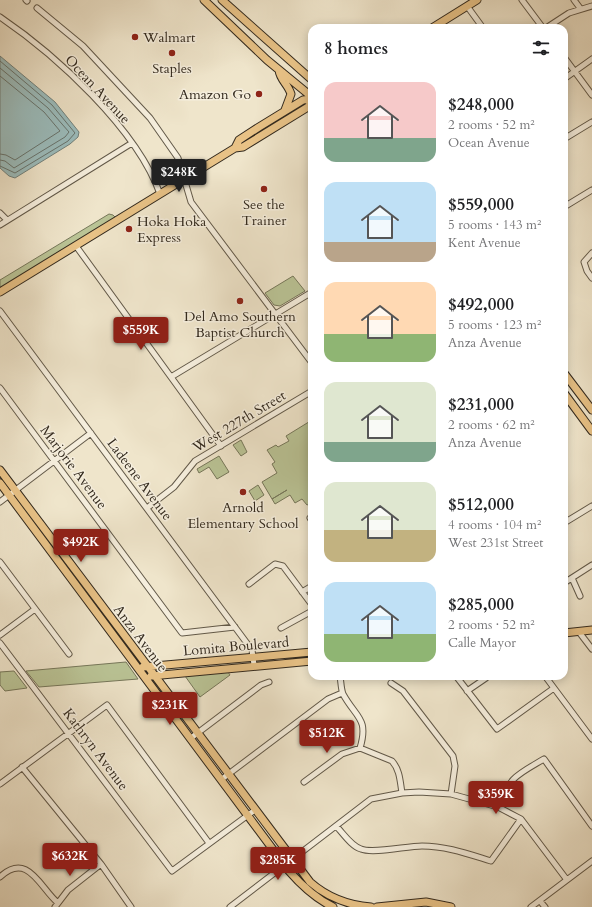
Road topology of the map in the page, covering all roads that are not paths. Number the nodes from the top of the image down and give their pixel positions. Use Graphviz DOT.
graph roads {
  1 [pos="204,0"];
  2 [pos="222,0"];
  3 [pos="477,0"];
  4 [pos="522,0"];
  5 [pos="574,0"];
  6 [pos="467,6"];
  7 [pos="592,6"];
  8 [pos="37,8"];
  9 [pos="580,8"];
  10 [pos="0,17"];
  11 [pos="438,24"];
  12 [pos="480,24"];
  13 [pos="540,24"];
  14 [pos="552,24"];
  15 [pos="592,59"];
  16 [pos="568,62"];
  17 [pos="279,70"];
  18 [pos="575,72"];
  19 [pos="308,76"];
  20 [pos="568,76"];
  21 [pos="308,95"];
  22 [pos="592,95"];
  23 [pos="308,99"];
  24 [pos="308,107"];
  25 [pos="284,112"];
  26 [pos="592,122"];
  27 [pos="568,137"];
  28 [pos="132,143"];
  29 [pos="235,148"];
  30 [pos="185,179"];
  31 [pos="592,190"];
  32 [pos="160,194"];
  33 [pos="568,205"];
  34 [pos="0,213"];
  35 [pos="7,220"];
  36 [pos="0,225"];
  37 [pos="76,246"];
  38 [pos="592,254"];
  39 [pos="592,278"];
  40 [pos="0,292"];
  41 [pos="308,294"];
  42 [pos="0,311"];
  43 [pos="274,315"];
  44 [pos="308,358"];
  45 [pos="171,377"];
  46 [pos="568,378"];
  47 [pos="0,388"];
  48 [pos="308,393"];
  49 [pos="568,398"];
  50 [pos="592,410"];
  51 [pos="592,431"];
  52 [pos="91,433"];
  53 [pos="221,446"];
  54 [pos="54,461"];
  55 [pos="0,470"];
  56 [pos="0,483"];
  57 [pos="15,490"];
  58 [pos="9,495"];
  59 [pos="0,502"];
  60 [pos="592,506"];
  61 [pos="147,508"];
  62 [pos="568,520"];
  63 [pos="0,562"];
  64 [pos="592,565"];
  65 [pos="572,578"];
  66 [pos="568,580"];
  67 [pos="249,584"];
  68 [pos="308,588"];
  69 [pos="302,592"];
  70 [pos="580,596"];
  71 [pos="308,600"];
  72 [pos="35,609"];
  73 [pos="308,613"];
  74 [pos="235,627"];
  75 [pos="281,628"];
  76 [pos="592,630"];
  77 [pos="578,632"];
  78 [pos="568,633"];
  79 [pos="0,635"];
  80 [pos="0,643"];
  81 [pos="592,649"];
  82 [pos="308,652"];
  83 [pos="69,654"];
  84 [pos="253,657"];
  85 [pos="308,661"];
  86 [pos="254,665"];
  87 [pos="138,667"];
  88 [pos="146,667"];
  89 [pos="144,676"];
  90 [pos="153,676"];
  91 [pos="340,680"];
  92 [pos="459,680"];
  93 [pos="483,680"];
  94 [pos="548,680"];
  95 [pos="269,682"];
  96 [pos="391,683"];
  97 [pos="554,688"];
  98 [pos="467,691"];
  99 [pos="342,693"];
  100 [pos="68,733"];
  101 [pos="194,736"];
  102 [pos="592,738"];
  103 [pos="360,748"];
  104 [pos="22,767"];
  105 [pos="225,777"];
  106 [pos="304,782"];
  107 [pos="0,784"];
  108 [pos="402,793"];
  109 [pos="451,794"];
  110 [pos="498,807"];
  111 [pos="252,812"];
  112 [pos="521,819"];
  113 [pos="336,826"];
  114 [pos="592,826"];
  115 [pos="209,843"];
  116 [pos="292,860"];
  117 [pos="592,861"];
  118 [pos="101,864"];
  119 [pos="285,865"];
  120 [pos="0,877"];
  121 [pos="567,880"];
  122 [pos="540,901"];
  123 [pos="57,905"];
  124 [pos="132,907"];
  125 [pos="230,907"];
  126 [pos="333,907"];
  127 [pos="371,907"];
  128 [pos="377,907"];
  129 [pos="451,907"];
  130 [pos="530,907"];
  131 [pos="544,907"];
  1 -- 17 [label="main road"];
  2 -- 19 [label="main road"];
  3 -- 6 [label="main road"];
  4 -- 13 [label="street"];
  5 -- 9 [label="street"];
  6 -- 11 [label="main road"];
  6 -- 12 [label="street"];
  7 -- 9 [label="street"];
  8 -- 30 [label="street"];
  9 -- 14 [label="street"];
  10 -- 28 [label="street, Ocean Avenue"];
  15 -- 18 [label="street"];
  16 -- 18 [label="street"];
  17 -- 21 [label="main road"];
  17 -- 25 [label="main road"];
  18 -- 20 [label="street"];
  18 -- 22 [label="street"];
  23 -- 25 [label="main road"];
  24 -- 29 [label="main road"];
  25 -- 29 [label="main road"];
  26 -- 27 [label="street"];
  28 -- 32 [label="street, Ocean Avenue"];
  28 -- 35 [label="street"];
  29 -- 30 [label="main road"];
  30 -- 32 [label="main road"];
  30 -- 43 [label="street"];
  31 -- 33 [label="street"];
  32 -- 37 [label="main road"];
  34 -- 35 [label="street"];
  35 -- 36 [label="street"];
  37 -- 40 [label="main road"];
  37 -- 45 [label="street"];
  38 -- 39 [label="street"];
  41 -- 43 [label="street"];
  42 -- 52 [label="street, Ladeene Avenue"];
  43 -- 44 [label="street"];
  43 -- 45 [label="street"];
  45 -- 53 [label="street"];
  46 -- 50 [label="main road"];
  47 -- 54 [label="street, Marjorie Avenue"];
  48 -- 53 [label="street, West 227th Street"];
  49 -- 51 [label="main road"];
  52 -- 54 [label="street"];
  52 -- 61 [label="street, Ladeene Avenue"];
  53 -- 61 [label="street, West 227th Street"];
  54 -- 57 [label="street"];
  54 -- 74 [label="street, Marjorie Avenue"];
  55 -- 57 [label="main road, Anza Avenue"];
  56 -- 58 [label="main road, Anza Avenue"];
  57 -- 58 [label="street"];
  57 -- 88 [label="main road, Anza Avenue"];
  58 -- 59 [label="street"];
  58 -- 87 [label="main road, Anza Avenue"];
  60 -- 62 [label="street"];
  61 -- 74 [label="street, Ladeene Avenue"];
  63 -- 72 [label="street"];
  64 -- 65 [label="street"];
  65 -- 66 [label="street"];
  65 -- 70 [label="street"];
  67 -- 69 [label="street"];
  68 -- 69 [label="street"];
  69 -- 71 [label="street"];
  72 -- 79 [label="street"];
  72 -- 83 [label="street"];
  73 -- 75 [label="street"];
  74 -- 84 [label="street, Ladeene Avenue"];
  76 -- 77 [label="main road"];
  77 -- 78 [label="main road"];
  77 -- 81 [label="street"];
  80 -- 100 [label="street, Kathryn Avenue"];
  82 -- 84 [label="main road, Lomita Boulevard"];
  84 -- 86 [label="street, Ladeene Avenue"];
  84 -- 88 [label="main road, Lomita Boulevard"];
  85 -- 86 [label="main road, Lomita Boulevard"];
  86 -- 90 [label="main road, Lomita Boulevard"];
  87 -- 88 [label="main road, Lomita Boulevard"];
  87 -- 89 [label="main road, Anza Avenue"];
  88 -- 90 [label="main road, Anza Avenue"];
  89 -- 90 [label="main road, Lomita Boulevard"];
  89 -- 101 [label="main road, Anza Avenue"];
  90 -- 101 [label="main road, Anza Avenue"];
  91 -- 99 [label="street"];
  92 -- 98 [label="street"];
  93 -- 98 [label="street"];
  94 -- 97 [label="street"];
  95 -- 101 [label="street"];
  96 -- 109 [label="street"];
  97 -- 98 [label="street"];
  97 -- 102 [label="street"];
  99 -- 103 [label="street"];
  99 -- 105 [label="street"];
  100 -- 104 [label="street"];
  100 -- 115 [label="street, Kathryn Avenue"];
  100 -- 115 [label="street"];
  101 -- 105 [label="main road, Anza Avenue"];
  103 -- 106 [label="street"];
  103 -- 108 [label="street"];
  104 -- 107 [label="street"];
  104 -- 118 [label="street"];
  105 -- 111 [label="main road, Anza Avenue"];
  108 -- 109 [label="street"];
  108 -- 113 [label="street"];
  109 -- 110 [label="street"];
  110 -- 112 [label="street"];
  110 -- 114 [label="street"];
  111 -- 115 [label="street"];
  111 -- 116 [label="main road, Anza Avenue"];
  111 -- 119 [label="main road, Anza Avenue"];
  112 -- 113 [label="street"];
  112 -- 121 [label="street"];
  113 -- 116 [label="street"];
  116 -- 119 [label="street"];
  116 -- 127 [label="main road, Anza Avenue"];
  117 -- 121 [label="street"];
  118 -- 123 [label="street"];
  118 -- 124 [label="street"];
  119 -- 125 [label="street"];
  119 -- 126 [label="main road, Anza Avenue"];
  120 -- 123 [label="street"];
  121 -- 122 [label="street"];
  122 -- 130 [label="street"];
  122 -- 131 [label="street"];
  128 -- 129 [label="main road"];
}
